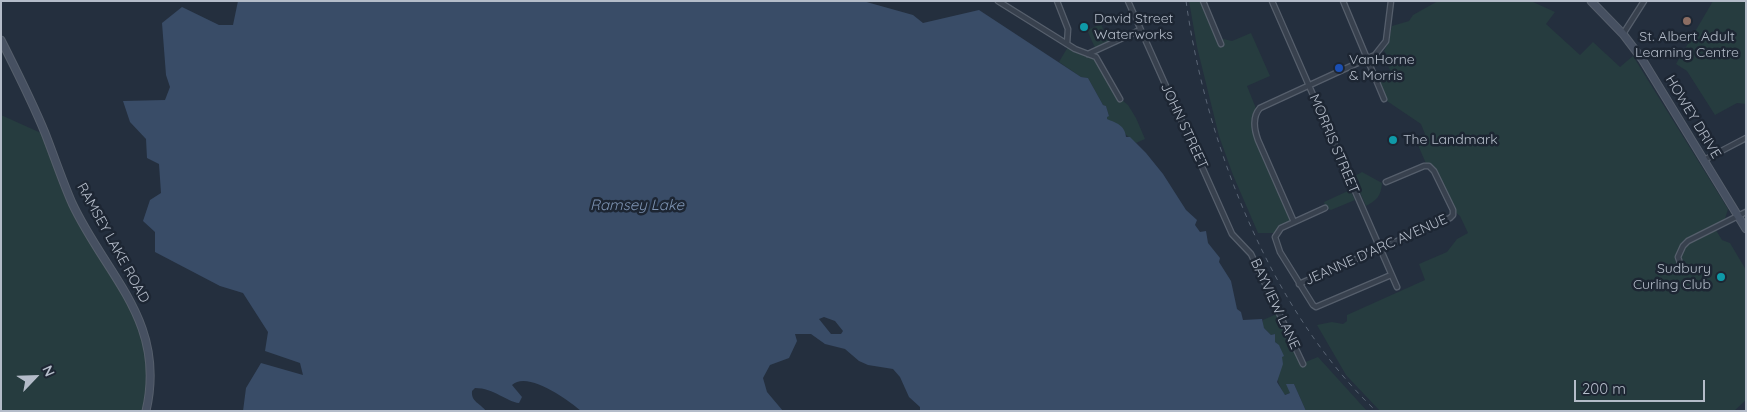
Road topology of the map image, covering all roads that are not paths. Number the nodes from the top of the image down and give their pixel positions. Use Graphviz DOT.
graph roads {
  1 [pos="998,1"];
  2 [pos="1057,1"];
  3 [pos="1128,1"];
  4 [pos="1203,1"];
  5 [pos="1272,1"];
  6 [pos="1343,1"];
  7 [pos="1391,1"];
  8 [pos="1591,1"];
  9 [pos="1644,1"];
  10 [pos="1140,30"];
  11 [pos="1623,34"];
  12 [pos="1,40"];
  13 [pos="1068,44"];
  14 [pos="1221,44"];
  15 [pos="1088,54"];
  16 [pos="1369,59"];
  17 [pos="1309,86"];
  18 [pos="1384,99"];
  19 [pos="1120,100"];
  20 [pos="1746,138"];
  21 [pos="1704,160"];
  22 [pos="1386,182"];
  23 [pos="1326,208"];
  24 [pos="1746,212"];
  25 [pos="1738,216"];
  26 [pos="1294,222"];
  27 [pos="1746,229"];
  28 [pos="1245,246"];
  29 [pos="1379,249"];
  30 [pos="1682,269"];
  31 [pos="1391,275"];
  32 [pos="1298,284"];
  33 [pos="1397,287"];
  34 [pos="1302,364"];
  35 [pos="146,411"];
  1 -- 13 [label="street"];
  2 -- 13 [label="street"];
  3 -- 10 [label="street, JOHN STREET"];
  4 -- 14 [label="street"];
  5 -- 17 [label="street, MORRIS STREET"];
  6 -- 16 [label="street"];
  7 -- 16 [label="street"];
  8 -- 11 [label="street, HOWEY DRIVE"];
  9 -- 11 [label="street"];
  10 -- 15 [label="street"];
  10 -- 28 [label="street, JOHN STREET"];
  11 -- 21 [label="street, HOWEY DRIVE"];
  12 -- 35 [label="street, RAMSEY LAKE ROAD"];
  13 -- 15 [label="street"];
  15 -- 19 [label="street"];
  16 -- 17 [label="street"];
  16 -- 18 [label="street"];
  17 -- 26 [label="street"];
  17 -- 29 [label="street, MORRIS STREET"];
  20 -- 21 [label="street"];
  21 -- 25 [label="street, HOWEY DRIVE"];
  22 -- 29 [label="street, JEANNE D'ARC AVENUE"];
  23 -- 26 [label="street"];
  24 -- 25 [label="street"];
  25 -- 27 [label="street, HOWEY DRIVE"];
  25 -- 30 [label="street"];
  26 -- 32 [label="street"];
  28 -- 34 [label="street, BAYVIEW LANE"];
  29 -- 31 [label="street, MORRIS STREET"];
  29 -- 32 [label="street, JEANNE D'ARC AVENUE"];
  31 -- 32 [label="street"];
  31 -- 33 [label="street, MORRIS STREET"];
}
